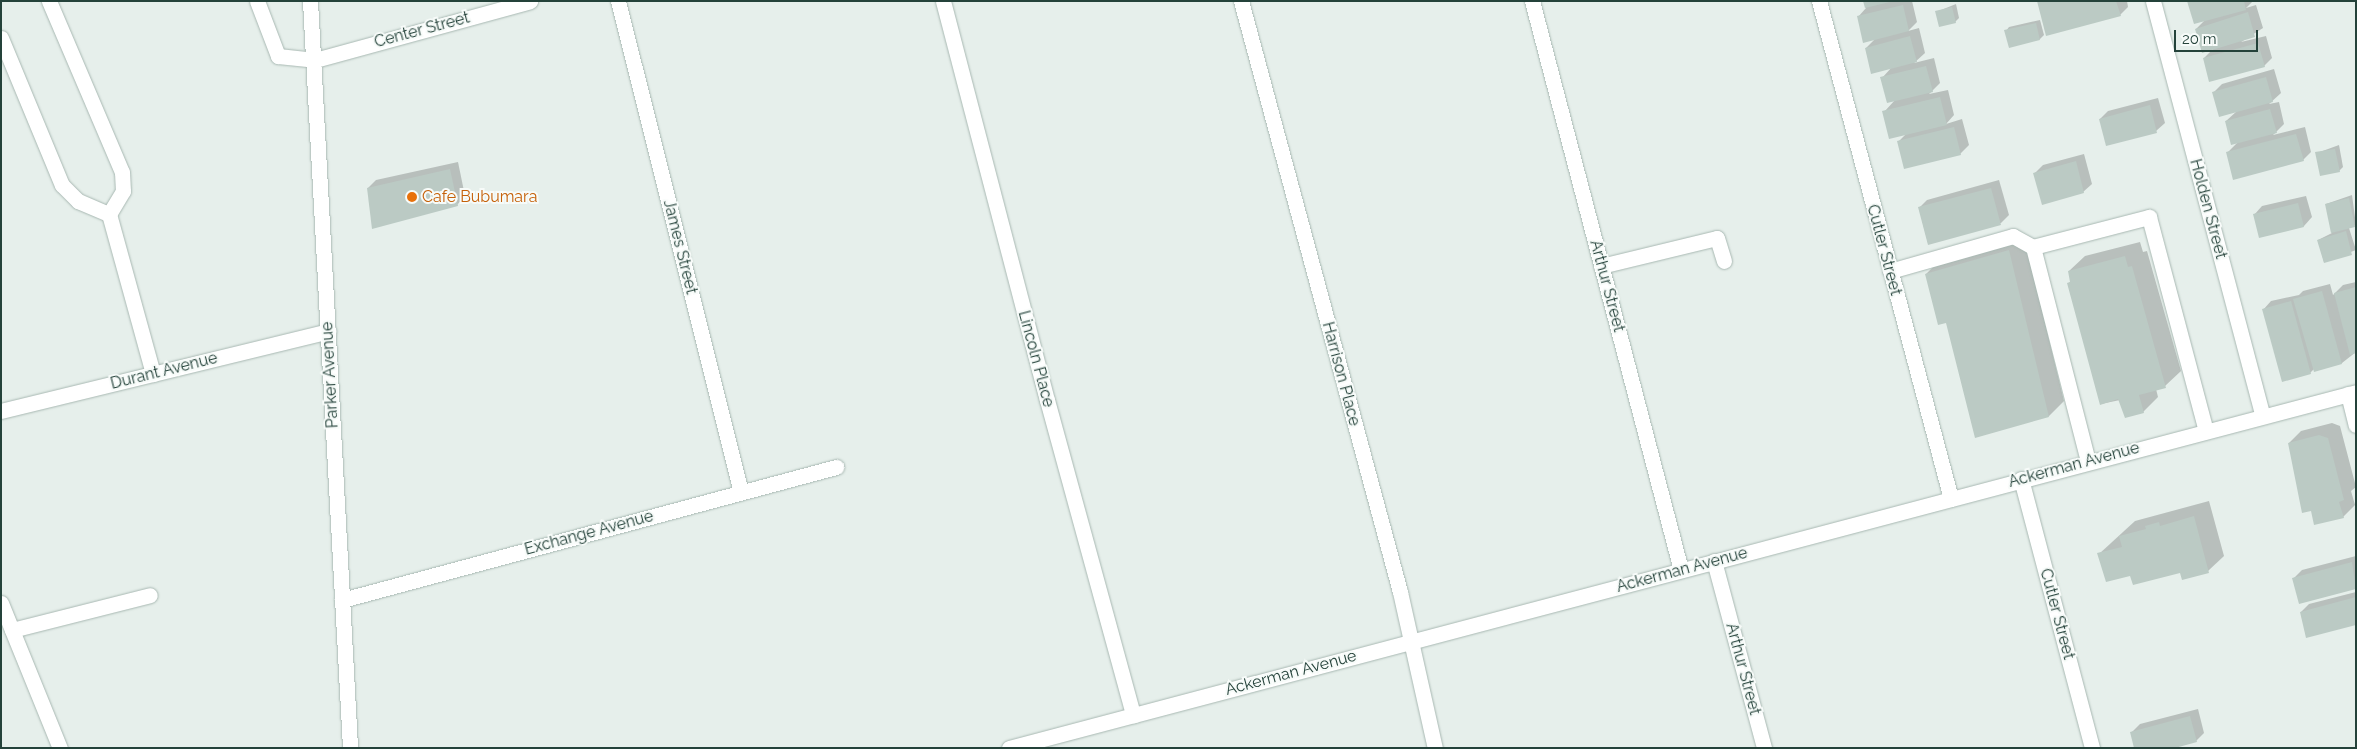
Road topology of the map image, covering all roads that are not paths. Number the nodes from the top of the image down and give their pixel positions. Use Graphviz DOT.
graph roads {
  1 [pos="49,1"];
  2 [pos="257,1"];
  3 [pos="310,1"];
  4 [pos="530,1"];
  5 [pos="618,1"];
  6 [pos="943,1"];
  7 [pos="1240,1"];
  8 [pos="1532,1"];
  9 [pos="1819,1"];
  10 [pos="2153,1"];
  11 [pos="1,38"];
  12 [pos="315,60"];
  13 [pos="109,214"];
  14 [pos="2034,248"];
  15 [pos="1724,261"];
  16 [pos="1601,266"];
  17 [pos="1890,271"];
  18 [pos="328,331"];
  19 [pos="153,374"];
  20 [pos="2352,393"];
  21 [pos="1,412"];
  22 [pos="2263,416"];
  23 [pos="2356,425"];
  24 [pos="2206,431"];
  25 [pos="2088,461"];
  26 [pos="836,467"];
  27 [pos="2021,479"];
  28 [pos="741,492"];
  29 [pos="1951,499"];
  30 [pos="1714,562"];
  31 [pos="1681,570"];
  32 [pos="150,595"];
  33 [pos="342,600"];
  34 [pos="1,602"];
  35 [pos="12,630"];
  36 [pos="1410,642"];
  37 [pos="1133,715"];
  38 [pos="60,748"];
  39 [pos="350,748"];
  40 [pos="1009,748"];
  41 [pos="1435,748"];
  42 [pos="1764,748"];
  43 [pos="2092,748"];
  1 -- 13 [label="street"];
  2 -- 12 [label="street"];
  3 -- 12 [label="street, Parker Avenue"];
  4 -- 12 [label="street, Center Street"];
  5 -- 28 [label="street, James Street"];
  6 -- 37 [label="street, Lincoln Place"];
  7 -- 36 [label="street, Harrison Place"];
  8 -- 16 [label="street, Arthur Street"];
  9 -- 17 [label="street, Cutler Street"];
  10 -- 22 [label="street, Holden Street"];
  11 -- 13 [label="street"];
  12 -- 18 [label="street, Parker Avenue"];
  13 -- 19 [label="street"];
  14 -- 17 [label="street"];
  14 -- 24 [label="street"];
  14 -- 25 [label="street"];
  15 -- 16 [label="street"];
  16 -- 31 [label="street, Arthur Street"];
  17 -- 29 [label="street, Cutler Street"];
  18 -- 19 [label="street, Durant Avenue"];
  18 -- 33 [label="street, Parker Avenue"];
  19 -- 21 [label="street, Durant Avenue"];
  20 -- 22 [label="street, Ackerman Avenue"];
  20 -- 23 [label="street"];
  22 -- 24 [label="street, Ackerman Avenue"];
  24 -- 25 [label="street, Ackerman Avenue"];
  25 -- 27 [label="street, Ackerman Avenue"];
  26 -- 28 [label="street, Exchange Avenue"];
  27 -- 29 [label="street, Ackerman Avenue"];
  27 -- 43 [label="street, Cutler Street"];
  28 -- 33 [label="street, Exchange Avenue"];
  29 -- 30 [label="street, Ackerman Avenue"];
  30 -- 31 [label="street, Ackerman Avenue"];
  30 -- 42 [label="street, Arthur Street"];
  31 -- 36 [label="street, Ackerman Avenue"];
  32 -- 35 [label="street"];
  33 -- 39 [label="street, Parker Avenue"];
  34 -- 35 [label="street"];
  35 -- 38 [label="street"];
  36 -- 37 [label="street, Ackerman Avenue"];
  36 -- 41 [label="street, Harrison Place"];
  37 -- 40 [label="street, Ackerman Avenue"];
}
